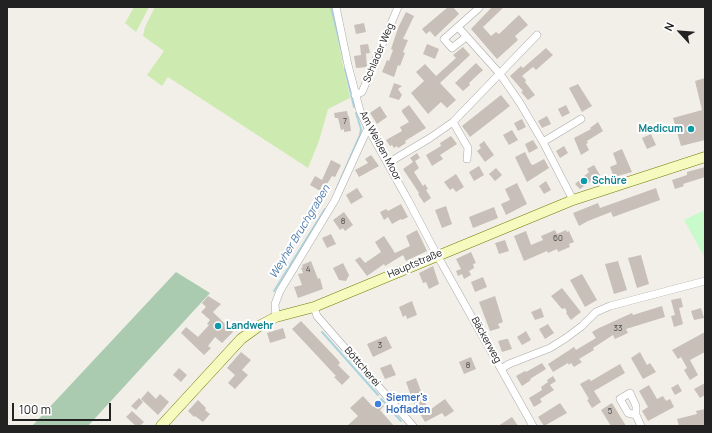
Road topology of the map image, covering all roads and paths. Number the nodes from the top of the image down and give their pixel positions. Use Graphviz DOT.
graph roads {
  1 [pos="336,7"];
  2 [pos="398,7"];
  3 [pos="479,8"];
  4 [pos="458,27"];
  5 [pos="537,35"];
  6 [pos="466,36"];
  7 [pos="500,74"];
  8 [pos="355,95"];
  9 [pos="581,119"];
  10 [pos="452,122"];
  11 [pos="369,130"];
  12 [pos="543,142"];
  13 [pos="705,157"];
  14 [pos="467,159"];
  15 [pos="388,163"];
  16 [pos="573,200"];
  17 [pos="437,255"];
  18 [pos="705,281"];
  19 [pos="314,307"];
  20 [pos="276,317"];
  21 [pos="502,369"];
  22 [pos="636,415"];
  23 [pos="161,426"];
  24 [pos="413,426"];
  25 [pos="533,426"];
  26 [pos="641,426"];
  1 -- 8 [label="street, Am Weißen Moor"];
  2 -- 8 [label="street, Schlader Weg"];
  3 -- 4 [label="street"];
  4 -- 6 [label="street"];
  4 -- 6 [label="street"];
  5 -- 7 [label="street"];
  6 -- 7 [label="street"];
  7 -- 10 [label="street"];
  7 -- 12 [label="street"];
  8 -- 11 [label="street, Am Weißen Moor"];
  9 -- 12 [label="street"];
  10 -- 14 [label="street"];
  10 -- 15 [label="street"];
  11 -- 15 [label="street, Am Weißen Moor"];
  11 -- 20 [label="street"];
  12 -- 16 [label="street"];
  13 -- 16 [label="main road, Hauptstraße"];
  15 -- 17 [label="street, Am Weißen Moor"];
  16 -- 17 [label="main road, Hauptstraße"];
  17 -- 19 [label="main road, Hauptstraße"];
  17 -- 21 [label="street, Bäckerweg"];
  18 -- 21 [label="street"];
  19 -- 20 [label="main road, Hauptstraße"];
  19 -- 24 [label="street, Böttcherei"];
  20 -- 23 [label="main road, Hauptstraße"];
  21 -- 25 [label="street, Bäckerweg"];
  22 -- 26 [label="street"];
}
